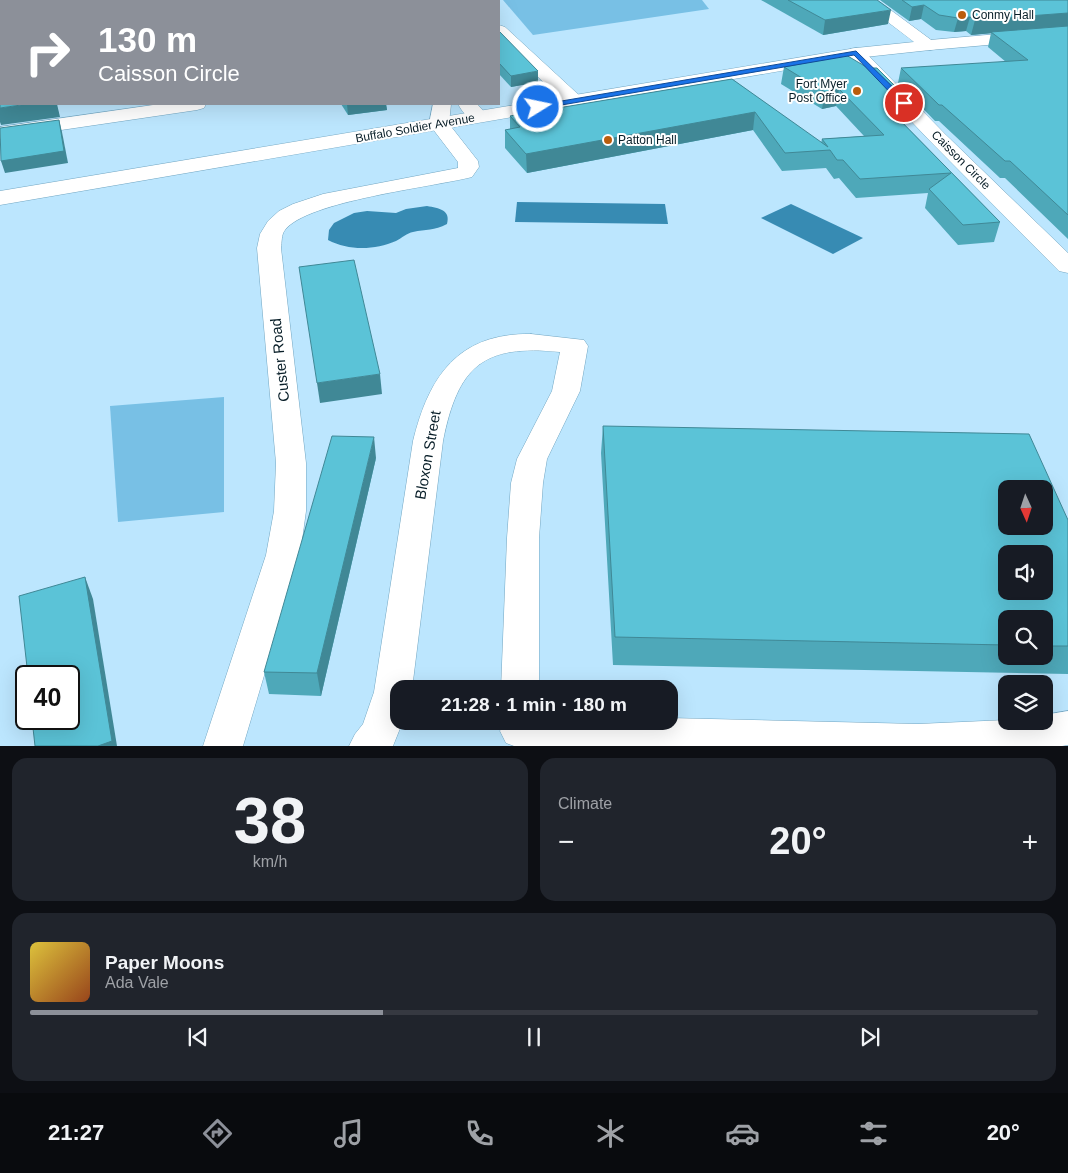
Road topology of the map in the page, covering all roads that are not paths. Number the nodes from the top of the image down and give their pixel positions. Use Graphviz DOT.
graph roads {
  1 [pos="867,0"];
  2 [pos="890,18"];
  3 [pos="500,31"];
  4 [pos="1061,34"];
  5 [pos="930,45"];
  6 [pos="1068,45"];
  7 [pos="865,51"];
  8 [pos="574,101"];
  9 [pos="190,105"];
  10 [pos="473,110"];
  11 [pos="440,114"];
  12 [pos="0,133"];
  13 [pos="0,198"];
  14 [pos="1068,266"];
  15 [pos="395,680"];
  16 [pos="520,680"];
  17 [pos="390,701"];
  18 [pos="1068,728"];
  19 [pos="520,732"];
  20 [pos="222,746"];
  21 [pos="369,746"];
  1 -- 2 [label="street"];
  2 -- 5 [label="street"];
  2 -- 7 [label="street"];
  3 -- 8 [label="street"];
  4 -- 5 [label="street, Buffalo Soldier Avenue"];
  4 -- 6 [label="street"];
  5 -- 7 [label="street, Buffalo Soldier Avenue"];
  7 -- 8 [label="street, Buffalo Soldier Avenue"];
  7 -- 14 [label="street, Caisson Circle"];
  8 -- 10 [label="street, Buffalo Soldier Avenue"];
  9 -- 12 [label="street"];
  10 -- 11 [label="street, Buffalo Soldier Avenue"];
  11 -- 13 [label="street, Buffalo Soldier Avenue"];
  11 -- 20 [label="street, Custer Road"];
  15 -- 16 [label="street, Bloxon Street"];
  17 -- 21 [label="street, Bloxon Street"];
  18 -- 19 [label="street"];
}
